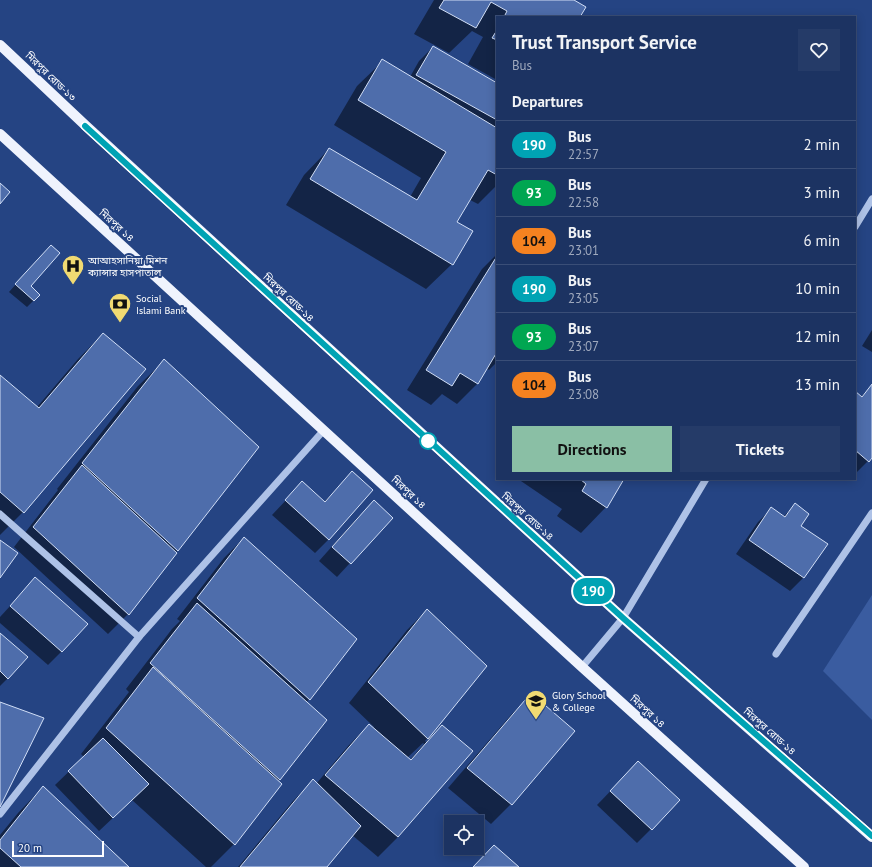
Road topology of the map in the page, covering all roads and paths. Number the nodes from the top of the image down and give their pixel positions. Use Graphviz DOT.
graph roads {
  1 [pos="0,45"];
  2 [pos="85,126"];
  3 [pos="0,134"];
  4 [pos="872,199"];
  5 [pos="856,225"];
  6 [pos="324,430"];
  7 [pos="705,480"];
  8 [pos="872,513"];
  9 [pos="0,514"];
  10 [pos="623,618"];
  11 [pos="139,637"];
  12 [pos="776,654"];
  13 [pos="582,667"];
  14 [pos="0,814"];
  15 [pos="872,836"];
  16 [pos="804,867"];
  1 -- 2 [label="main road, মিরপুর রোড-১৩"];
  2 -- 10 [label="main road, মিরপুর রোড-১৪"];
  3 -- 6 [label="main road, মিরপুর ১৪"];
  4 -- 5 [label="street"];
  6 -- 11 [label="street"];
  6 -- 13 [label="main road, মিরপুর ১৪"];
  7 -- 10 [label="street"];
  8 -- 12 [label="street"];
  9 -- 11 [label="street"];
  10 -- 13 [label="street"];
  10 -- 15 [label="main road, মিরপুর রোড-১৪"];
  11 -- 14 [label="street"];
  13 -- 16 [label="main road, মিরপুর ১৪"];
}
